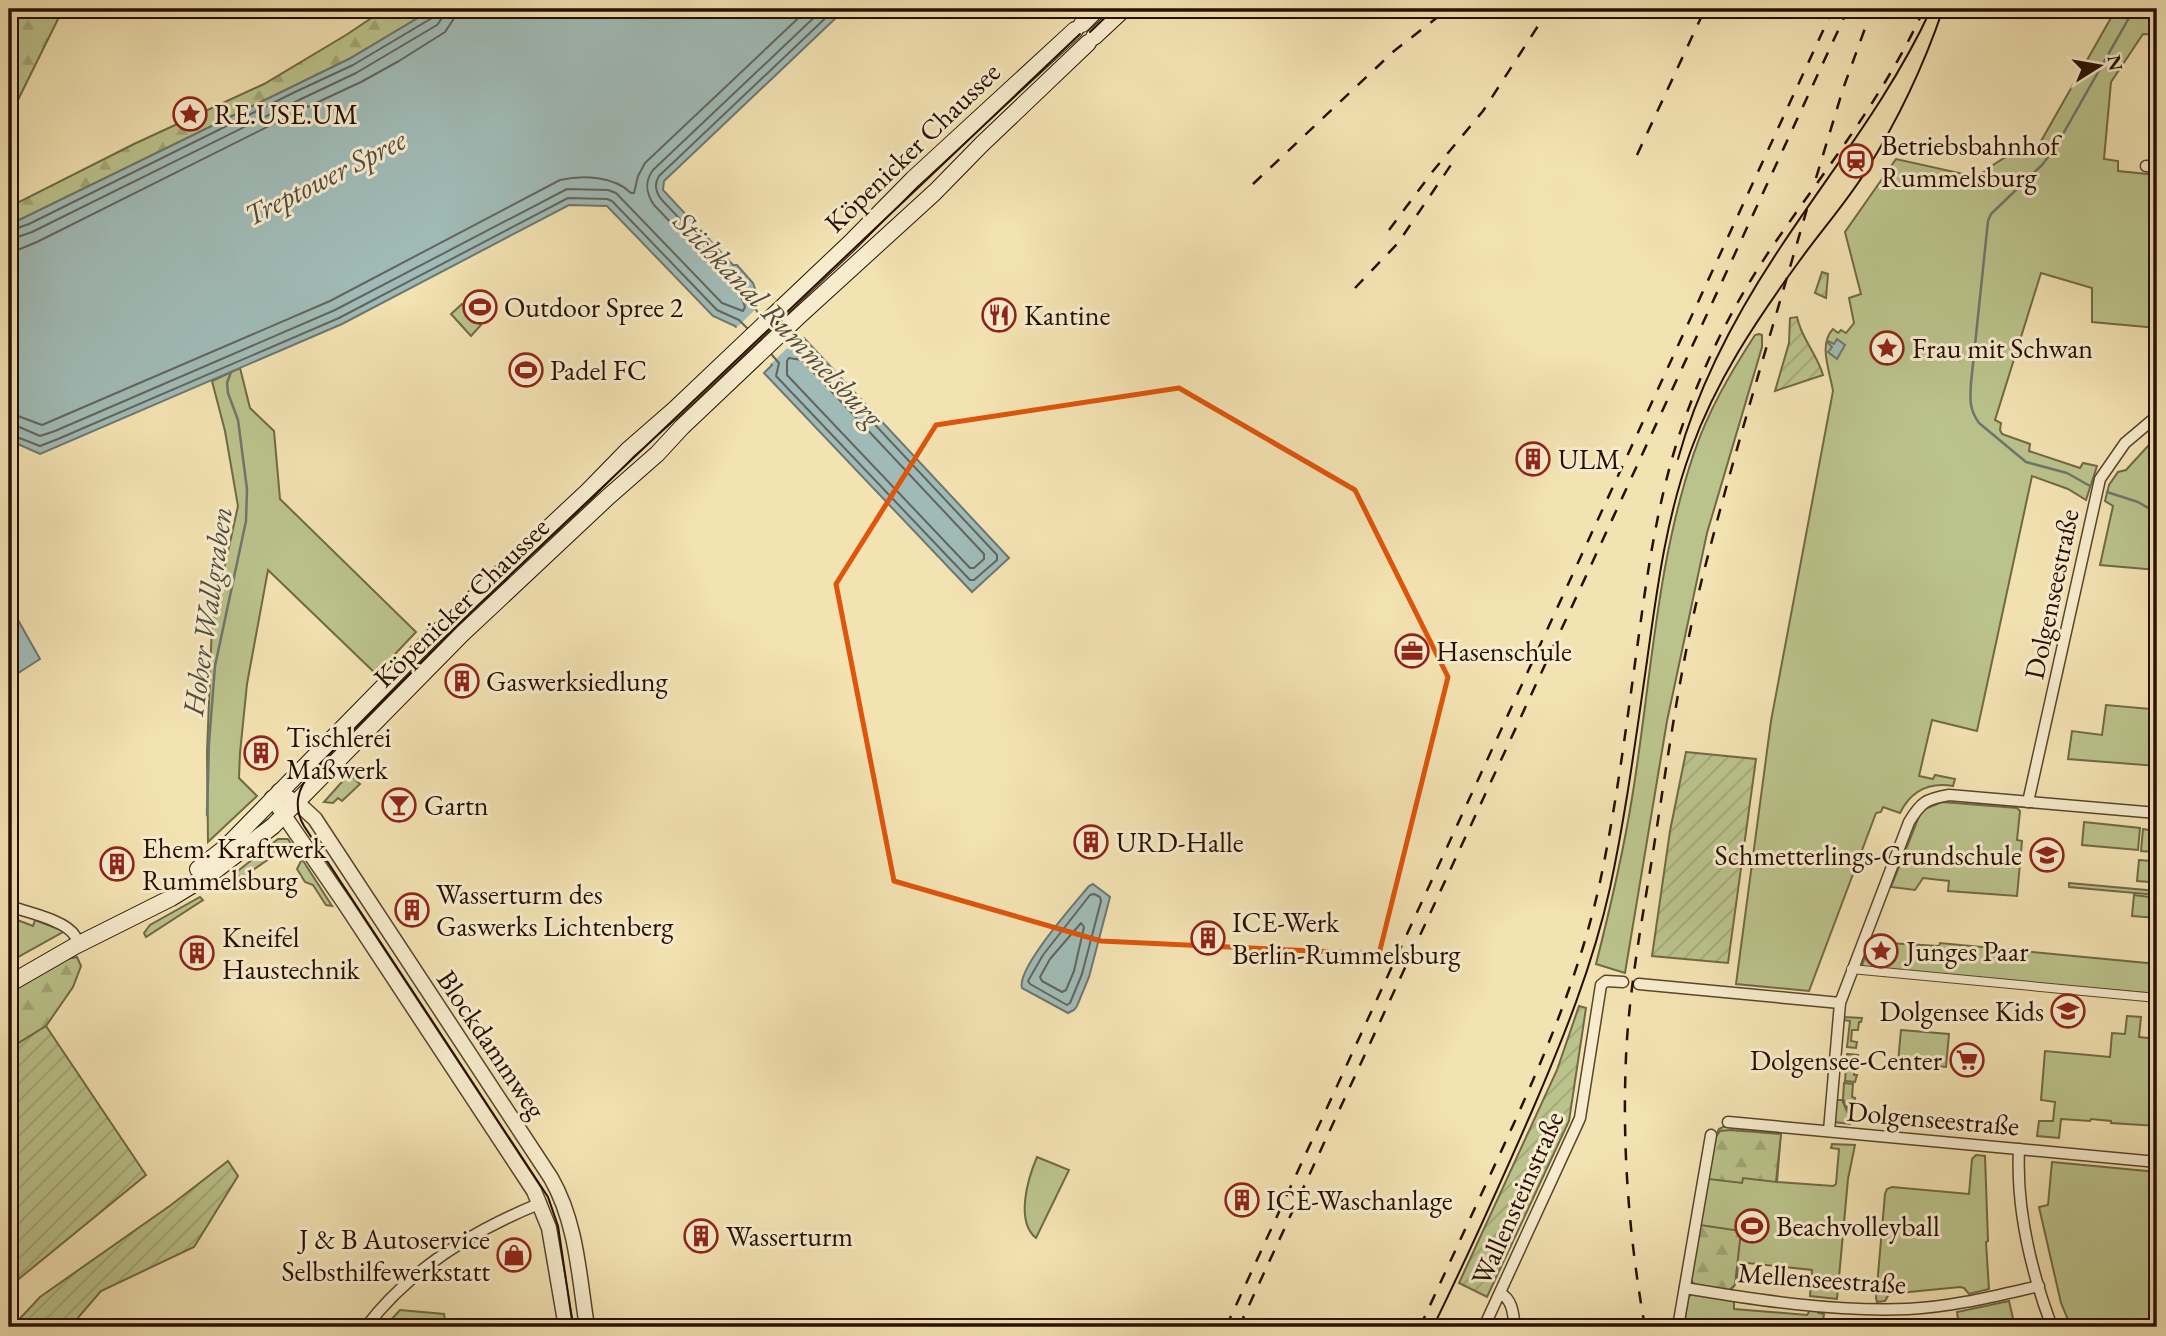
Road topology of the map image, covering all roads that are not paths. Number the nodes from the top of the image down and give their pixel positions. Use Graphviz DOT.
graph roads {
  1 [pos="1097,9"];
  2 [pos="1124,9"];
  3 [pos="2157,416"];
  4 [pos="276,795"];
  5 [pos="2028,802"];
  6 [pos="297,803"];
  7 [pos="2157,813"];
  8 [pos="284,816"];
  9 [pos="211,867"];
  10 [pos="9,906"];
  11 [pos="75,936"];
  12 [pos="1852,969"];
  13 [pos="9,973"];
  14 [pos="1623,982"];
  15 [pos="9,984"];
  16 [pos="1639,984"];
  17 [pos="2157,998"];
  18 [pos="1840,1003"];
  19 [pos="1728,1122"];
  20 [pos="1829,1131"];
  21 [pos="1711,1135"];
  22 [pos="2019,1149"];
  23 [pos="2157,1162"];
  24 [pos="560,1194"];
  25 [pos="541,1203"];
  26 [pos="2039,1286"];
  27 [pos="1685,1288"];
  28 [pos="1500,1293"];
  29 [pos="366,1327"];
  30 [pos="566,1327"];
  31 [pos="587,1327"];
  32 [pos="1484,1327"];
  33 [pos="1515,1327"];
  34 [pos="1678,1327"];
  35 [pos="2052,1327"];
  1 -- 4 [label="main road, Köpenicker Chaussee"];
  2 -- 6 [label="main road, Köpenicker Chaussee"];
  3 -- 5 [label="street, Dolgenseestraße"];
  4 -- 6 [label="street, Blockdammweg"];
  4 -- 8 [label="street, Blockdammweg"];
  4 -- 9 [label="main road, Köpenicker Chaussee"];
  5 -- 7 [label="street, Dolgenseestraße"];
  5 -- 12 [label="street, Dolgenseestraße"];
  6 -- 8 [label="main road, Köpenicker Chaussee"];
  6 -- 24 [label="street, Blockdammweg"];
  8 -- 9 [label="main road, Köpenicker Chaussee"];
  8 -- 25 [label="street, Blockdammweg"];
  9 -- 11 [label="main road"];
  9 -- 15 [label="main road"];
  10 -- 11 [label="street"];
  11 -- 13 [label="main road"];
  12 -- 17 [label="street"];
  12 -- 18 [label="street, Dolgenseestraße"];
  14 -- 28 [label="street, Wallensteinstraße"];
  16 -- 18 [label="street"];
  18 -- 20 [label="street, Dolgenseestraße"];
  19 -- 20 [label="street, Dolgenseestraße"];
  20 -- 22 [label="street, Dolgenseestraße"];
  21 -- 27 [label="street"];
  22 -- 23 [label="street, Dolgenseestraße"];
  22 -- 26 [label="street"];
  24 -- 25 [label="street"];
  24 -- 31 [label="street, Blockdammweg"];
  25 -- 29 [label="street"];
  25 -- 30 [label="street, Blockdammweg"];
  26 -- 27 [label="street, Mellenseestraße"];
  26 -- 35 [label="street"];
  27 -- 34 [label="street"];
  28 -- 32 [label="street, Wallensteinstraße"];
  28 -- 33 [label="street"];
}
